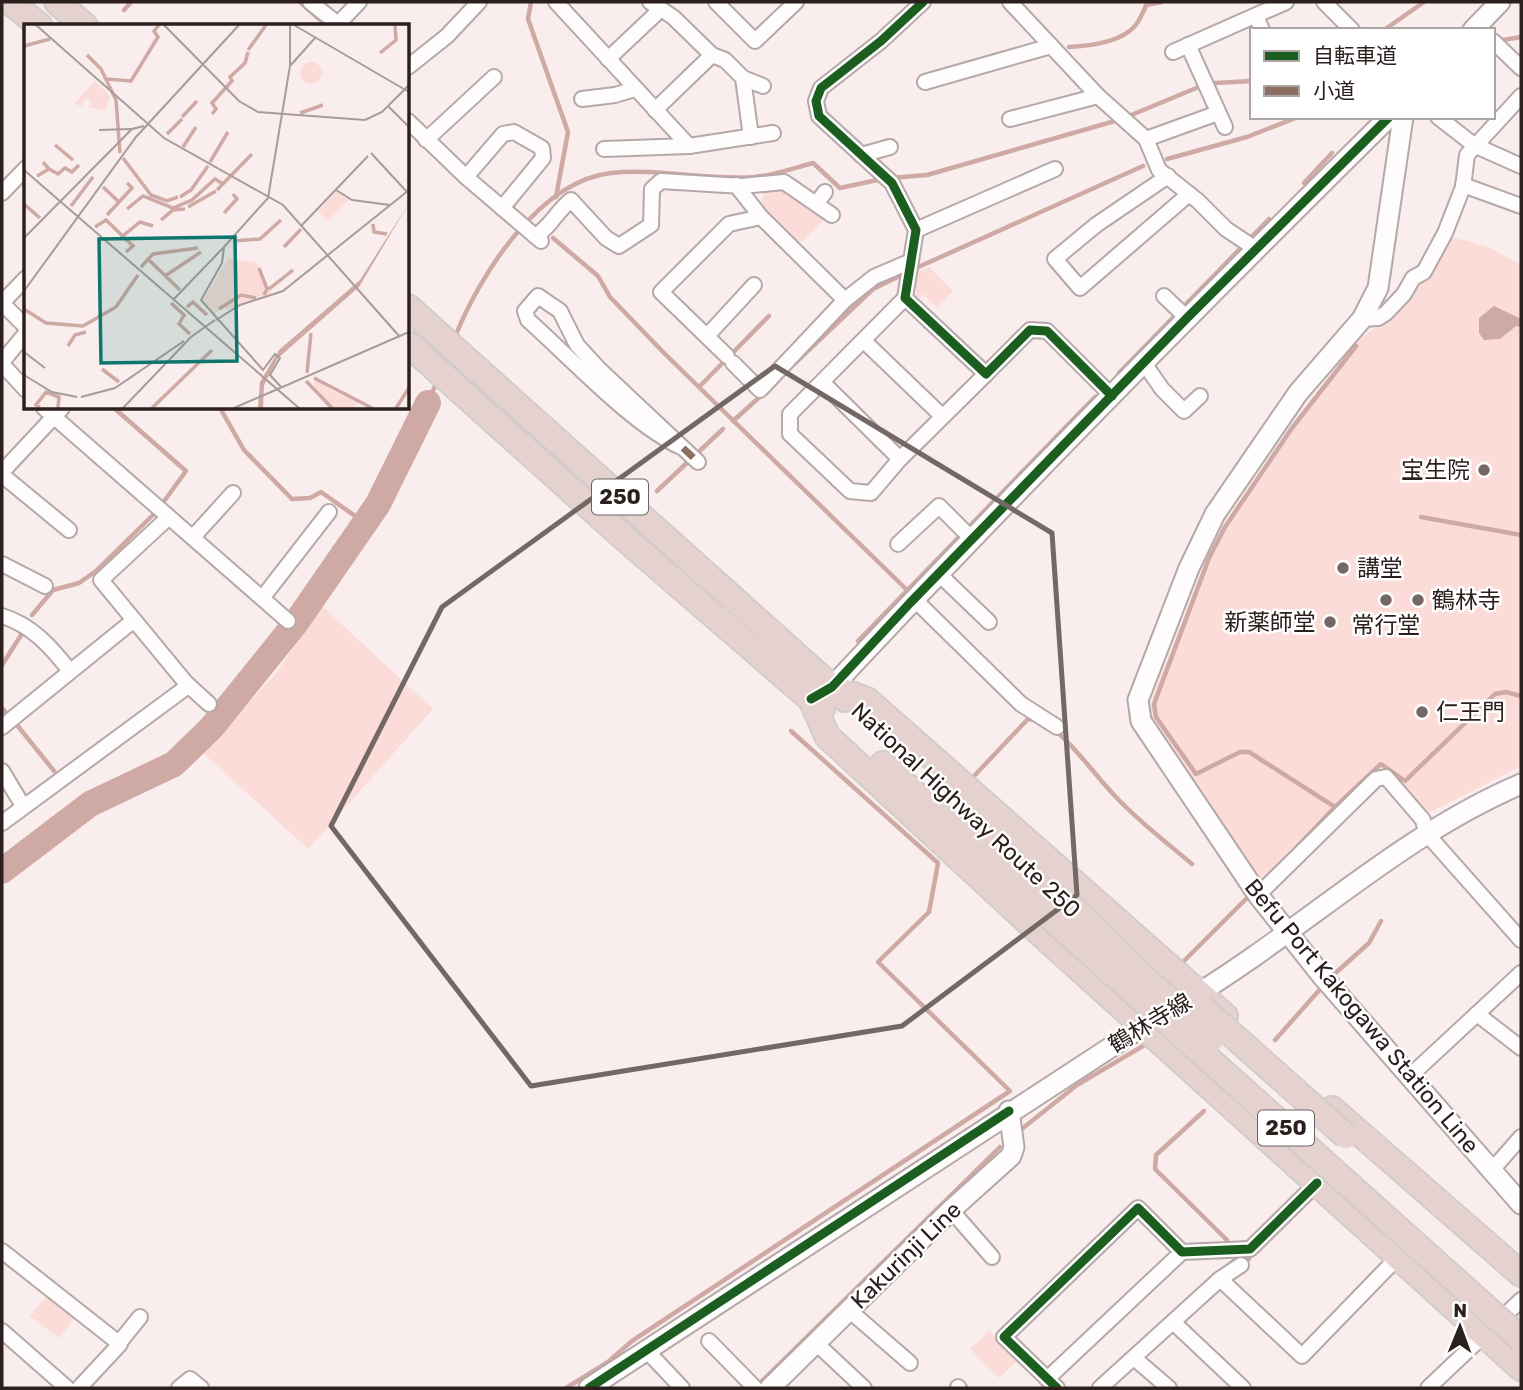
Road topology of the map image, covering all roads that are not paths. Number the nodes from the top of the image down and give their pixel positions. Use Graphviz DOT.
graph roads {
  1 [pos="10,2"];
  2 [pos="32,2"];
  3 [pos="57,2"];
  4 [pos="75,2"];
  5 [pos="310,2"];
  6 [pos="359,2"];
  7 [pos="479,2"];
  8 [pos="556,2"];
  9 [pos="716,2"];
  10 [pos="796,2"];
  11 [pos="923,2"];
  12 [pos="1010,2"];
  13 [pos="1286,2"];
  14 [pos="1325,2"];
  15 [pos="1500,2"];
  16 [pos="655,5"];
  17 [pos="1259,23"];
  18 [pos="38,24"];
  19 [pos="56,24"];
  20 [pos="83,24"];
  21 [pos="98,24"];
  22 [pos="1350,28"];
  23 [pos="1477,28"];
  24 [pos="1495,43"];
  25 [pos="1188,45"];
  26 [pos="1051,46"];
  27 [pos="1173,52"];
  28 [pos="712,55"];
  29 [pos="608,59"];
  30 [pos="410,65"];
  31 [pos="1521,68"];
  32 [pos="494,77"];
  33 [pos="743,78"];
  34 [pos="925,82"];
  35 [pos="763,86"];
  36 [pos="635,89"];
  37 [pos="1098,96"];
  38 [pos="1521,96"];
  39 [pos="582,99"];
  40 [pos="655,110"];
  41 [pos="1010,119"];
  42 [pos="1386,119"];
  43 [pos="1403,119"];
  44 [pos="1441,119"];
  45 [pos="410,123"];
  46 [pos="773,133"];
  47 [pos="751,137"];
  48 [pos="1146,139"];
  49 [pos="426,140"];
  50 [pos="1474,145"];
  51 [pos="690,146"];
  52 [pos="891,147"];
  53 [pos="604,149"];
  54 [pos="861,155"];
  55 [pos="1521,166"];
  56 [pos="1055,169"];
  57 [pos="24,170"];
  58 [pos="1168,176"];
  59 [pos="466,177"];
  60 [pos="736,185"];
  61 [pos="1463,185"];
  62 [pos="2,193"];
  63 [pos="1189,194"];
  64 [pos="1521,206"];
  65 [pos="502,208"];
  66 [pos="832,215"];
  67 [pos="761,217"];
  68 [pos="916,230"];
  69 [pos="1249,244"];
  70 [pos="909,268"];
  71 [pos="24,280"];
  72 [pos="754,285"];
  73 [pos="1164,296"];
  74 [pos="905,298"];
  75 [pos="845,300"];
  76 [pos="2,303"];
  77 [pos="410,309"];
  78 [pos="1182,313"];
  79 [pos="1362,319"];
  80 [pos="24,325"];
  81 [pos="24,336"];
  82 [pos="707,336"];
  83 [pos="864,341"];
  84 [pos="410,346"];
  85 [pos="2,363"];
  86 [pos="1144,363"];
  87 [pos="986,374"];
  88 [pos="823,383"];
  89 [pos="24,388"];
  90 [pos="1112,396"];
  91 [pos="1200,396"];
  92 [pos="53,411"];
  93 [pos="942,416"];
  94 [pos="682,448"];
  95 [pos="900,459"];
  96 [pos="698,462"];
  97 [pos="2,474"];
  98 [pos="233,493"];
  99 [pos="329,512"];
  100 [pos="169,517"];
  101 [pos="69,530"];
  102 [pos="966,533"];
  103 [pos="193,537"];
  104 [pos="898,544"];
  105 [pos="2,565"];
  106 [pos="939,574"];
  107 [pos="45,586"];
  108 [pos="262,597"];
  109 [pos="914,599"];
  110 [pos="2,615"];
  111 [pos="134,620"];
  112 [pos="288,621"];
  113 [pos="989,622"];
  114 [pos="70,671"];
  115 [pos="186,683"];
  116 [pos="822,693"];
  117 [pos="209,704"];
  118 [pos="2,727"];
  119 [pos="1056,727"];
  120 [pos="2,771"];
  121 [pos="1521,784"];
  122 [pos="23,806"];
  123 [pos="2,823"];
  124 [pos="1426,833"];
  125 [pos="1258,895"];
  126 [pos="1058,909"];
  127 [pos="1097,930"];
  128 [pos="1289,933"];
  129 [pos="1521,940"];
  130 [pos="1521,972"];
  131 [pos="1198,993"];
  132 [pos="1477,1014"];
  133 [pos="1143,1026"];
  134 [pos="1521,1048"];
  135 [pos="1410,1076"];
  136 [pos="1009,1111"];
  137 [pos="1521,1137"];
  138 [pos="1492,1170"];
  139 [pos="1317,1184"];
  140 [pos="1521,1204"];
  141 [pos="951,1210"];
  142 [pos="2,1251"];
  143 [pos="1182,1252"];
  144 [pos="992,1256"];
  145 [pos="1399,1256"];
  146 [pos="1241,1265"];
  147 [pos="1521,1273"];
  148 [pos="1220,1279"];
  149 [pos="1521,1292"];
  150 [pos="1521,1300"];
  151 [pos="850,1311"];
  152 [pos="1521,1316"];
  153 [pos="140,1317"];
  154 [pos="1173,1322"];
  155 [pos="2,1331"];
  156 [pos="1484,1334"];
  157 [pos="1521,1339"];
  158 [pos="709,1341"];
  159 [pos="118,1343"];
  160 [pos="816,1343"];
  161 [pos="646,1350"];
  162 [pos="1134,1358"];
  163 [pos="910,1363"];
  164 [pos="1521,1368"];
  165 [pos="1052,1383"];
  166 [pos="768,1386"];
  167 [pos="1240,1387"];
  168 [pos="66,1388"];
  169 [pos="79,1388"];
  170 [pos="179,1388"];
  171 [pos="201,1388"];
  172 [pos="592,1388"];
  173 [pos="682,1388"];
  174 [pos="864,1388"];
  175 [pos="1100,1388"];
  176 [pos="1169,1388"];
  177 [pos="1428,1388"];
  1 -- 18 [label="highway"];
  2 -- 19 [label="highway"];
  3 -- 20 [label="highway"];
  4 -- 21 [label="highway"];
  5 -- 6 [label="street"];
  7 -- 30 [label="street"];
  8 -- 29 [label="street"];
  9 -- 10 [label="street"];
  11 -- 54 [label="street"];
  12 -- 26 [label="street"];
  13 -- 17 [label="street"];
  14 -- 22 [label="street"];
  15 -- 23 [label="main road"];
  16 -- 28 [label="street"];
  16 -- 29 [label="street"];
  17 -- 25 [label="street"];
  24 -- 31 [label="street"];
  25 -- 27 [label="street"];
  25 -- 48 [label="street"];
  26 -- 34 [label="street"];
  26 -- 37 [label="street"];
  28 -- 33 [label="street"];
  28 -- 40 [label="street"];
  29 -- 36 [label="street"];
  32 -- 49 [label="street"];
  33 -- 35 [label="street"];
  33 -- 47 [label="street"];
  36 -- 39 [label="street"];
  36 -- 40 [label="street"];
  37 -- 41 [label="street"];
  37 -- 48 [label="street"];
  38 -- 50 [label="street"];
  40 -- 51 [label="street"];
  42 -- 69 [label="main road"];
  43 -- 79 [label="main road, Befu Port Kakogawa Station Line"];
  44 -- 50 [label="street"];
  45 -- 49 [label="street"];
  46 -- 47 [label="street"];
  47 -- 51 [label="street"];
  48 -- 58 [label="street"];
  49 -- 59 [label="street"];
  50 -- 55 [label="street"];
  50 -- 61 [label="street"];
  51 -- 53 [label="street"];
  52 -- 54 [label="street"];
  54 -- 68 [label="street"];
  56 -- 68 [label="street"];
  57 -- 62 [label="street"];
  58 -- 63 [label="street"];
  58 -- 63 [label="street"];
  59 -- 65 [label="street"];
  59 -- 65 [label="street"];
  60 -- 65 [label="street"];
  60 -- 66 [label="street"];
  60 -- 67 [label="street"];
  61 -- 64 [label="street"];
  61 -- 79 [label="street"];
  63 -- 69 [label="street"];
  67 -- 75 [label="street"];
  67 -- 82 [label="street"];
  68 -- 70 [label="street"];
  69 -- 78 [label="main road"];
  70 -- 74 [label="street"];
  70 -- 75 [label="street"];
  71 -- 76 [label="street"];
  72 -- 82 [label="street"];
  73 -- 78 [label="street"];
  74 -- 83 [label="street"];
  74 -- 87 [label="street"];
  75 -- 82 [label="street"];
  76 -- 80 [label="street"];
  77 -- 116 [label="highway, National Highway Route 250 / 250"];
  78 -- 86 [label="main road"];
  79 -- 125 [label="main road, Befu Port Kakogawa Station Line"];
  81 -- 85 [label="street"];
  83 -- 88 [label="street"];
  83 -- 93 [label="street"];
  84 -- 116 [label="highway, National Highway Route 250 / 250"];
  85 -- 89 [label="street"];
  86 -- 90 [label="main road"];
  86 -- 91 [label="street"];
  87 -- 90 [label="street"];
  87 -- 93 [label="street"];
  88 -- 95 [label="street"];
  88 -- 95 [label="street"];
  90 -- 102 [label="main road"];
  92 -- 97 [label="street"];
  92 -- 100 [label="street"];
  93 -- 95 [label="street"];
  94 -- 94 [label="street"];
  94 -- 96 [label="street"];
  97 -- 101 [label="street"];
  98 -- 103 [label="street"];
  99 -- 108 [label="street"];
  100 -- 103 [label="street"];
  100 -- 111 [label="street"];
  102 -- 104 [label="street"];
  102 -- 106 [label="main road"];
  103 -- 108 [label="street"];
  105 -- 107 [label="street"];
  106 -- 109 [label="main road"];
  106 -- 113 [label="street"];
  108 -- 112 [label="street"];
  109 -- 116 [label="main road"];
  109 -- 119 [label="street"];
  110 -- 114 [label="street"];
  111 -- 114 [label="street"];
  111 -- 115 [label="street"];
  114 -- 118 [label="street"];
  115 -- 117 [label="street"];
  115 -- 122 [label="street"];
  116 -- 126 [label="highway, National Highway Route 250 / 250"];
  116 -- 131 [label="highway, 250"];
  116 -- 133 [label="highway, 250"];
  120 -- 122 [label="street"];
  121 -- 124 [label="main road, 鶴林寺線"];
  122 -- 123 [label="street"];
  124 -- 125 [label="street"];
  124 -- 128 [label="main road, 鶴林寺線"];
  124 -- 129 [label="street"];
  125 -- 128 [label="main road, Befu Port Kakogawa Station Line"];
  126 -- 127 [label="highway, National Highway Route 250 / 250, bridge"];
  126 -- 157 [label="highway, National Highway Route 250 / 250, bridge"];
  127 -- 149 [label="highway, 250, bridge"];
  127 -- 152 [label="highway, National Highway Route 250 / 250, bridge"];
  128 -- 131 [label="main road, 鶴林寺線"];
  128 -- 135 [label="main road, Befu Port Kakogawa Station Line"];
  130 -- 132 [label="street"];
  131 -- 133 [label="main road, 鶴林寺線"];
  131 -- 147 [label="highway, 250"];
  132 -- 134 [label="street"];
  132 -- 135 [label="street"];
  133 -- 136 [label="main road, 鶴林寺線"];
  133 -- 139 [label="highway, 250"];
  135 -- 138 [label="main road, Befu Port Kakogawa Station Line"];
  136 -- 141 [label="main road, Kakurinji Line"];
  136 -- 161 [label="main road, 鶴林寺線"];
  137 -- 138 [label="street"];
  138 -- 140 [label="main road, Befu Port Kakogawa Station Line"];
  139 -- 143 [label="street"];
  139 -- 145 [label="highway, 250"];
  141 -- 144 [label="street"];
  141 -- 151 [label="main road, Kakurinji Line"];
  142 -- 159 [label="street"];
  143 -- 165 [label="street"];
  143 -- 165 [label="street"];
  145 -- 148 [label="street"];
  145 -- 156 [label="highway, 250"];
  146 -- 148 [label="street"];
  148 -- 154 [label="street"];
  150 -- 156 [label="street"];
  151 -- 160 [label="main road, Kakurinji Line"];
  151 -- 163 [label="street"];
  153 -- 159 [label="street"];
  154 -- 162 [label="street"];
  154 -- 167 [label="street"];
  155 -- 168 [label="street"];
  156 -- 164 [label="highway, 250"];
  156 -- 177 [label="street"];
  158 -- 166 [label="street"];
  159 -- 169 [label="street"];
  160 -- 166 [label="main road, Kakurinji Line"];
  160 -- 174 [label="street"];
  161 -- 172 [label="main road, 鶴林寺線"];
  161 -- 173 [label="street"];
  162 -- 175 [label="street"];
  162 -- 176 [label="street"];
  170 -- 171 [label="street"];
}
